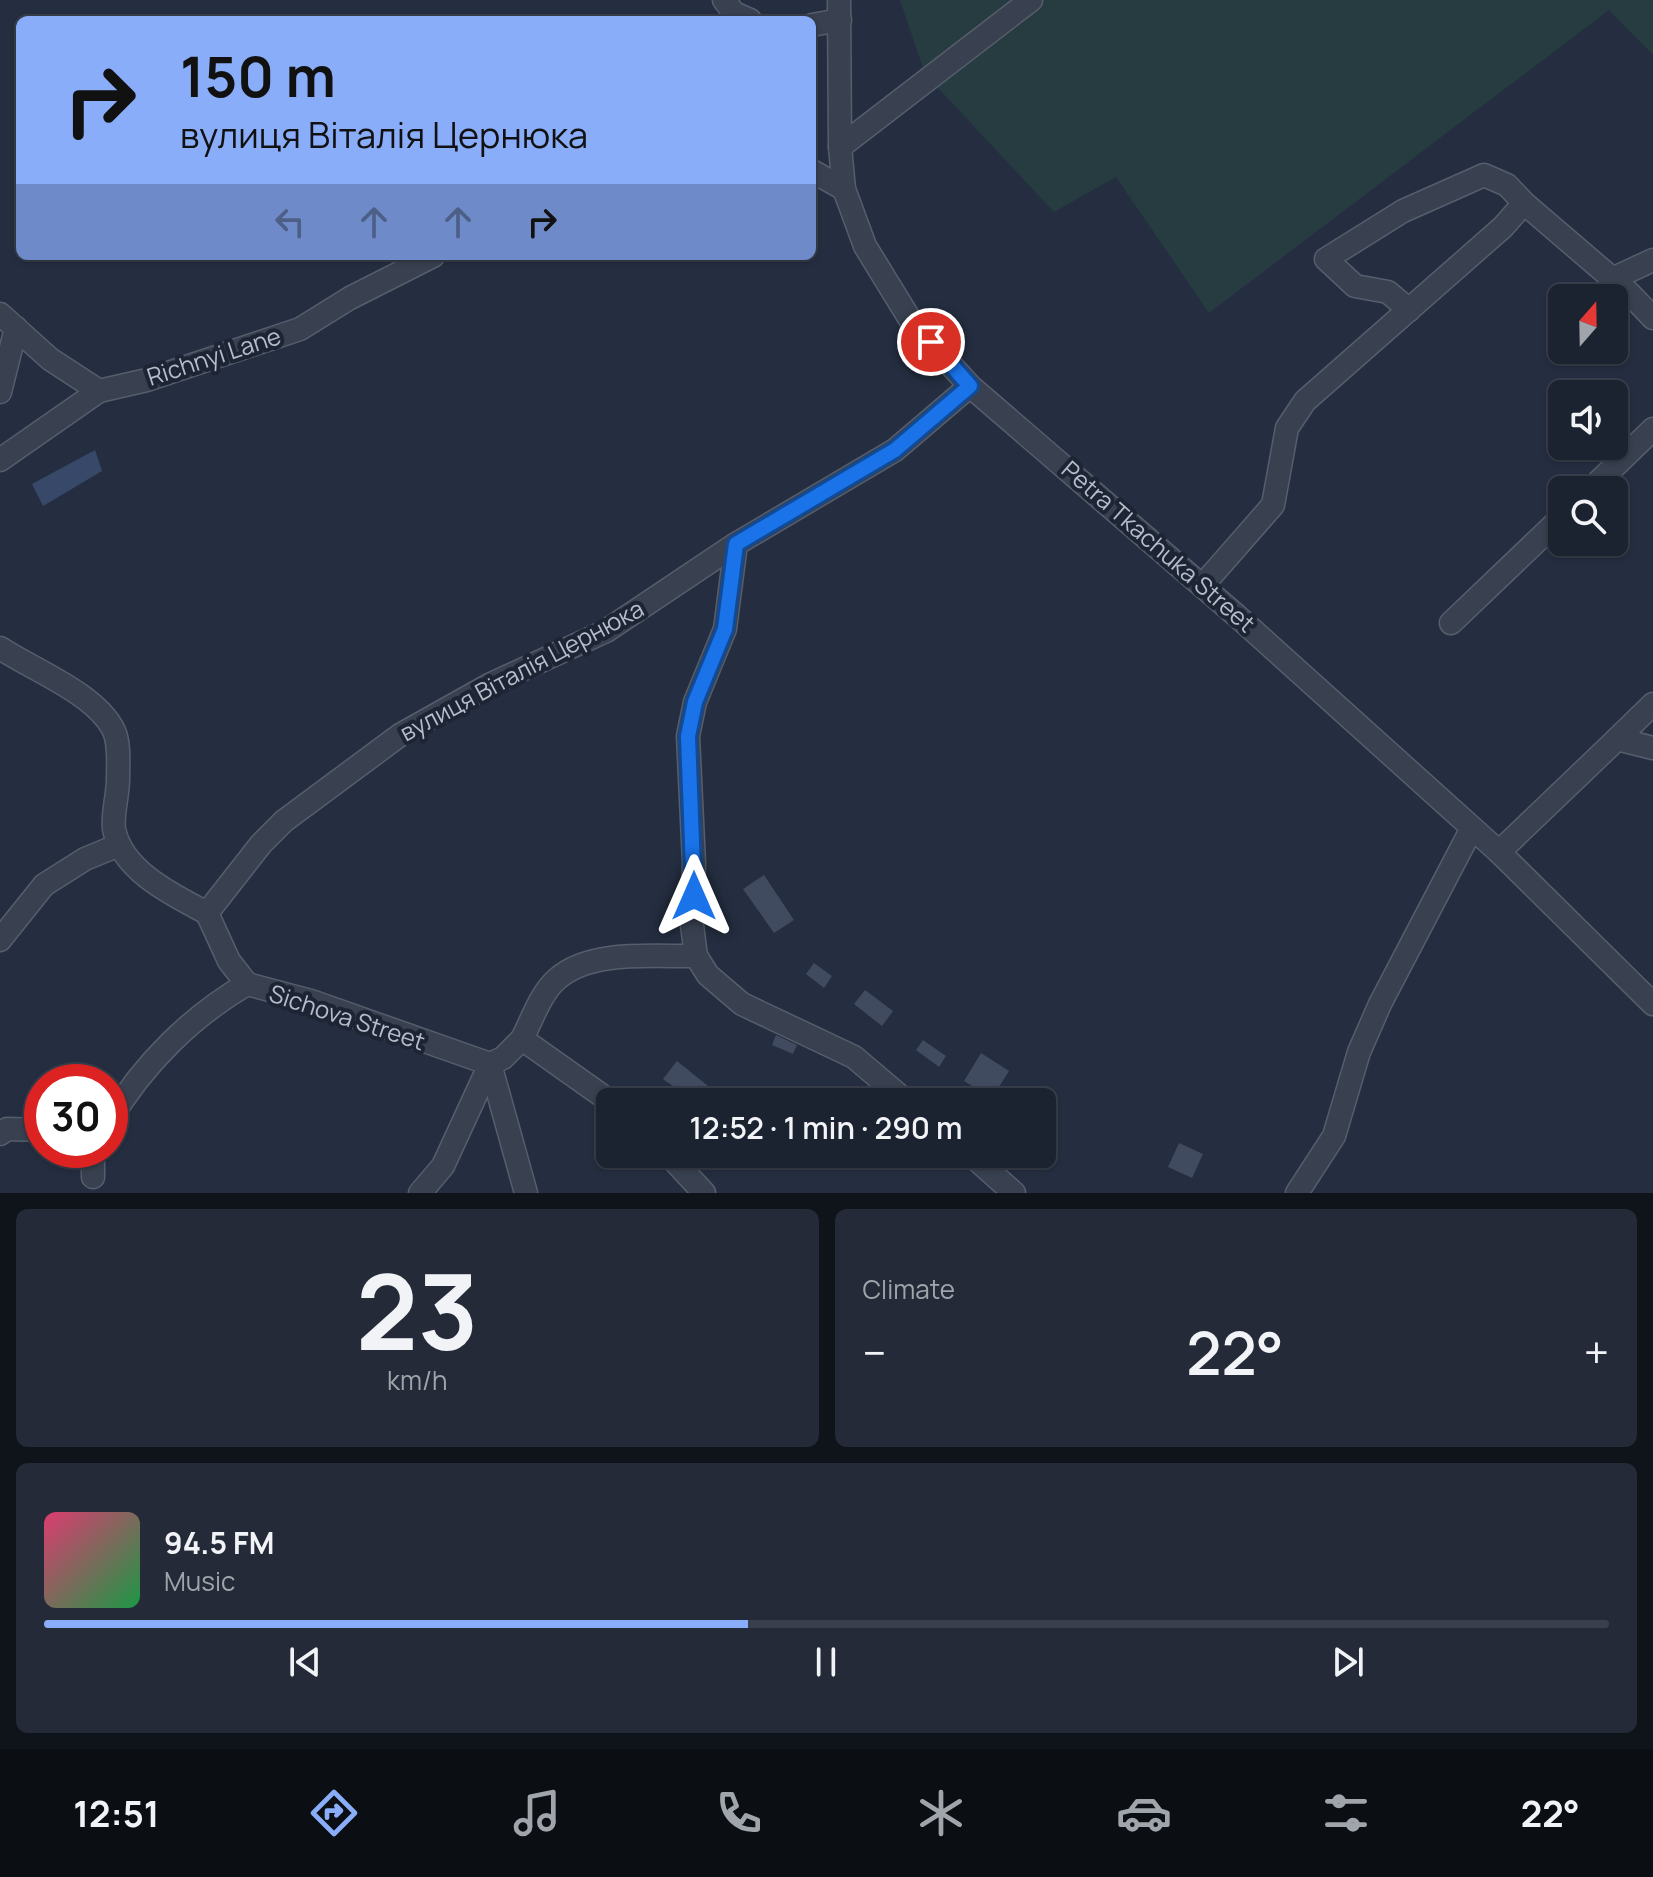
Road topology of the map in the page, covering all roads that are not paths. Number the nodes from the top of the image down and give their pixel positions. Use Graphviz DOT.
graph roads {
  1 [pos="724,0"];
  2 [pos="1031,0"];
  3 [pos="840,10"];
  4 [pos="741,16"];
  5 [pos="816,23"];
  6 [pos="840,147"];
  7 [pos="816,173"];
  8 [pos="844,189"];
  9 [pos="1524,203"];
  10 [pos="426,260"];
  11 [pos="1653,260"];
  12 [pos="1612,279"];
  13 [pos="1409,310"];
  14 [pos="1653,318"];
  15 [pos="8,321"];
  16 [pos="970,386"];
  17 [pos="99,391"];
  18 [pos="0,392"];
  19 [pos="1653,429"];
  20 [pos="0,460"];
  21 [pos="1604,476"];
  22 [pos="1548,530"];
  23 [pos="736,544"];
  24 [pos="1203,585"];
  25 [pos="1451,623"];
  26 [pos="0,648"];
  27 [pos="1653,704"];
  28 [pos="1617,739"];
  29 [pos="1653,748"];
  30 [pos="1472,828"];
  31 [pos="119,845"];
  32 [pos="1499,852"];
  33 [pos="207,913"];
  34 [pos="0,940"];
  35 [pos="696,956"];
  36 [pos="247,984"];
  37 [pos="1653,1004"];
  38 [pos="522,1039"];
  39 [pos="490,1064"];
  40 [pos="891,1088"];
  41 [pos="596,1091"];
  42 [pos="128,1093"];
  43 [pos="24,1129"];
  44 [pos="0,1134"];
  45 [pos="93,1168"];
  46 [pos="681,1168"];
  47 [pos="986,1168"];
  48 [pos="93,1177"];
  49 [pos="420,1193"];
  50 [pos="526,1193"];
  51 [pos="704,1193"];
  52 [pos="1014,1193"];
  53 [pos="1297,1193"];
  1 -- 4 [label="street"];
  2 -- 6 [label="street"];
  3 -- 5 [label="street"];
  3 -- 6 [label="street, Petra Tkachuka Street"];
  6 -- 8 [label="street, Petra Tkachuka Street"];
  7 -- 8 [label="street"];
  8 -- 16 [label="street, Petra Tkachuka Street"];
  9 -- 12 [label="street"];
  9 -- 13 [label="street"];
  9 -- 13 [label="street"];
  10 -- 17 [label="street, Richnyi Lane"];
  11 -- 12 [label="street"];
  12 -- 14 [label="street"];
  13 -- 24 [label="street"];
  15 -- 17 [label="street"];
  15 -- 18 [label="street"];
  16 -- 23 [label="street, вулиця Віталія Цернюка"];
  16 -- 24 [label="street, Petra Tkachuka Street"];
  17 -- 20 [label="street, Richnyi Lane"];
  19 -- 21 [label="street"];
  22 -- 25 [label="street"];
  23 -- 33 [label="street, вулиця Віталія Цернюка"];
  23 -- 35 [label="street"];
  24 -- 30 [label="street, Petra Tkachuka Street"];
  26 -- 31 [label="street"];
  27 -- 28 [label="street"];
  28 -- 29 [label="street"];
  28 -- 32 [label="street"];
  30 -- 32 [label="street, Petra Tkachuka Street"];
  30 -- 53 [label="street"];
  31 -- 33 [label="street"];
  31 -- 34 [label="street"];
  32 -- 37 [label="street, Petra Tkachuka Street"];
  33 -- 36 [label="street"];
  35 -- 38 [label="street"];
  35 -- 40 [label="street"];
  36 -- 39 [label="street, Sichova Street"];
  36 -- 42 [label="street, Sichova Street"];
  38 -- 39 [label="street"];
  38 -- 41 [label="street"];
  39 -- 49 [label="street"];
  39 -- 50 [label="street"];
  43 -- 44 [label="street"];
  45 -- 48 [label="street"];
  46 -- 51 [label="street"];
  47 -- 52 [label="street"];
}
